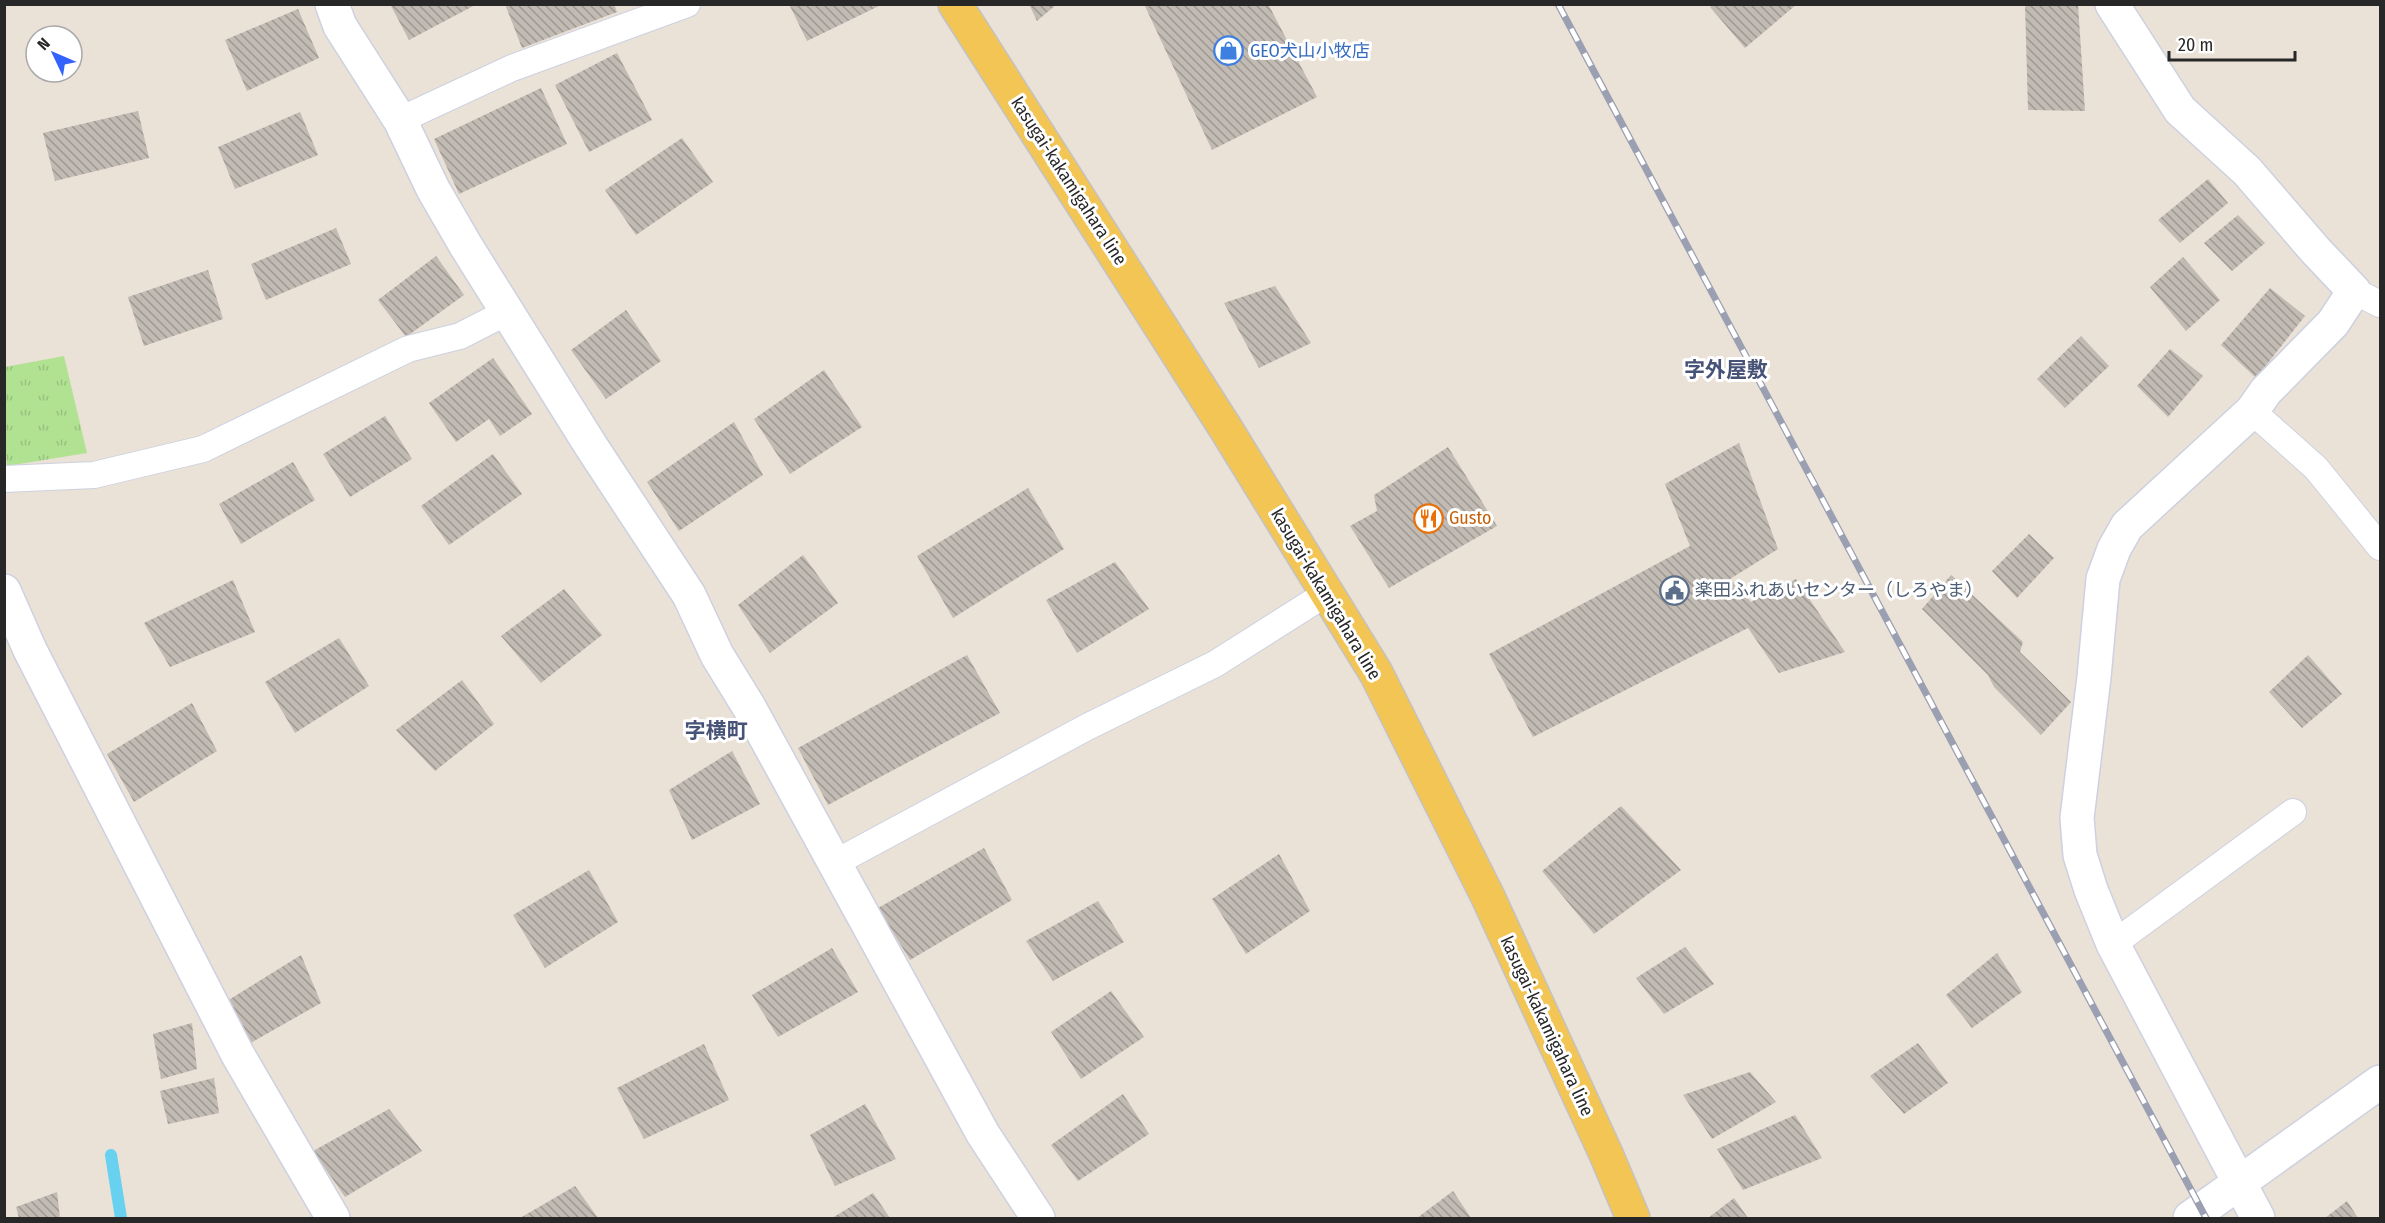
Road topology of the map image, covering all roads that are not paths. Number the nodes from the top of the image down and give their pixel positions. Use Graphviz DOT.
graph roads {
  1 [pos="332,4"];
  2 [pos="687,4"];
  3 [pos="955,4"];
  4 [pos="2112,4"];
  5 [pos="400,120"];
  6 [pos="2367,298"];
  7 [pos="507,312"];
  8 [pos="2252,411"];
  9 [pos="4,479"];
  10 [pos="2380,547"];
  11 [pos="4,591"];
  12 [pos="1327,593"];
  13 [pos="2293,812"];
  14 [pos="833,864"];
  15 [pos="2114,944"];
  16 [pos="2380,1082"];
  17 [pos="2240,1183"];
  18 [pos="333,1218"];
  19 [pos="1038,1218"];
  20 [pos="1633,1218"];
  21 [pos="2190,1218"];
  22 [pos="2258,1218"];
  1 -- 5 [label="street"];
  2 -- 5 [label="lane"];
  3 -- 12 [label="main road, kasugai-kakamigahara line"];
  4 -- 6 [label="street"];
  5 -- 7 [label="street"];
  6 -- 8 [label="street"];
  7 -- 9 [label="lane"];
  7 -- 14 [label="street"];
  8 -- 10 [label="lane"];
  8 -- 15 [label="street"];
  11 -- 18 [label="street"];
  12 -- 14 [label="lane"];
  12 -- 20 [label="main road, kasugai-kakamigahara line"];
  13 -- 15 [label="lane"];
  14 -- 19 [label="street"];
  15 -- 17 [label="street"];
  16 -- 17 [label="street"];
  17 -- 21 [label="street"];
  17 -- 22 [label="street"];
}
